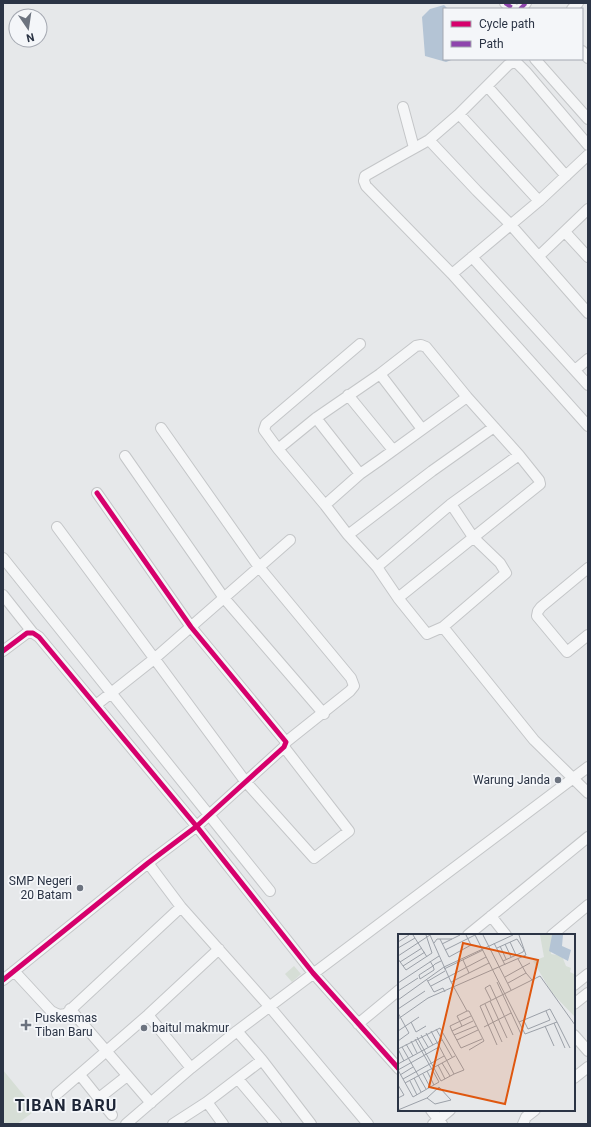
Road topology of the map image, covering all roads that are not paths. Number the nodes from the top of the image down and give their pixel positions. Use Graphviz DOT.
graph roads {
  1 [pos="536,60"];
  2 [pos="487,86"];
  3 [pos="403,107"];
  4 [pos="459,114"];
  5 [pos="588,119"];
  6 [pos="429,140"];
  7 [pos="588,145"];
  8 [pos="414,148"];
  9 [pos="588,156"];
  10 [pos="566,176"];
  11 [pos="539,201"];
  12 [pos="588,209"];
  13 [pos="510,224"];
  14 [pos="565,232"];
  15 [pos="539,256"];
  16 [pos="472,257"];
  17 [pos="588,258"];
  18 [pos="452,274"];
  19 [pos="587,311"];
  20 [pos="360,344"];
  21 [pos="588,359"];
  22 [pos="575,370"];
  23 [pos="380,374"];
  24 [pos="588,385"];
  25 [pos="348,396"];
  26 [pos="468,397"];
  27 [pos="316,418"];
  28 [pos="588,426"];
  29 [pos="494,427"];
  30 [pos="162,428"];
  31 [pos="422,429"];
  32 [pos="278,449"];
  33 [pos="393,450"];
  34 [pos="519,455"];
  35 [pos="125,456"];
  36 [pos="360,474"];
  37 [pos="97,493"];
  38 [pos="451,504"];
  39 [pos="325,505"];
  40 [pos="57,527"];
  41 [pos="348,535"];
  42 [pos="473,537"];
  43 [pos="290,540"];
  44 [pos="3,558"];
  45 [pos="259,567"];
  46 [pos="377,567"];
  47 [pos="586,573"];
  48 [pos="3,595"];
  49 [pos="224,598"];
  50 [pos="398,598"];
  51 [pos="191,627"];
  52 [pos="443,627"];
  53 [pos="33,633"];
  54 [pos="588,635"];
  55 [pos="3,651"];
  56 [pos="154,659"];
  57 [pos="110,693"];
  58 [pos="96,705"];
  59 [pos="324,714"];
  60 [pos="285,744"];
  61 [pos="588,767"];
  62 [pos="573,778"];
  63 [pos="245,781"];
  64 [pos="588,793"];
  65 [pos="209,815"];
  66 [pos="197,826"];
  67 [pos="588,838"];
  68 [pos="148,863"];
  69 [pos="270,891"];
  70 [pos="588,905"];
  71 [pos="181,908"];
  72 [pos="492,916"];
  73 [pos="469,934"];
  74 [pos="505,934"];
  75 [pos="553,934"];
  76 [pos="219,949"];
  77 [pos="14,971"];
  78 [pos="313,973"];
  79 [pos="588,974"];
  80 [pos="3,980"];
  81 [pos="575,984"];
  82 [pos="398,991"];
  83 [pos="588,993"];
  84 [pos="575,1003"];
  85 [pos="269,1006"];
  86 [pos="70,1009"];
  87 [pos="148,1015"];
  88 [pos="358,1024"];
  89 [pos="237,1031"];
  90 [pos="575,1035"];
  91 [pos="588,1051"];
  92 [pos="106,1052"];
  93 [pos="262,1060"];
  94 [pos="398,1065"];
  95 [pos="588,1067"];
  96 [pos="191,1068"];
  97 [pos="80,1075"];
  98 [pos="128,1076"];
  99 [pos="575,1077"];
  100 [pos="238,1079"];
  101 [pos="57,1094"];
  102 [pos="99,1098"];
  103 [pos="207,1102"];
  104 [pos="152,1103"];
  105 [pos="432,1111"];
  106 [pos="449,1111"];
  107 [pos="534,1111"];
  108 [pos="112,1115"];
  109 [pos="438,1123"];
  110 [pos="126,1124"];
  111 [pos="173,1124"];
  112 [pos="223,1124"];
  113 [pos="276,1124"];
  114 [pos="311,1124"];
  115 [pos="368,1124"];
  116 [pos="524,1124"];
  1 -- 5 [label="street"];
  2 -- 4 [label="street"];
  2 -- 7 [label="street"];
  2 -- 10 [label="street"];
  3 -- 8 [label="street"];
  4 -- 6 [label="street"];
  4 -- 11 [label="street"];
  6 -- 8 [label="street"];
  6 -- 13 [label="street"];
  8 -- 18 [label="street"];
  9 -- 10 [label="street"];
  10 -- 11 [label="street"];
  11 -- 13 [label="street"];
  12 -- 14 [label="street"];
  13 -- 15 [label="street"];
  13 -- 16 [label="street"];
  14 -- 15 [label="street"];
  14 -- 17 [label="street"];
  15 -- 19 [label="street"];
  16 -- 18 [label="street"];
  16 -- 22 [label="street"];
  18 -- 28 [label="street"];
  20 -- 32 [label="street"];
  21 -- 22 [label="street"];
  22 -- 24 [label="street"];
  23 -- 25 [label="street"];
  23 -- 26 [label="street"];
  23 -- 31 [label="street"];
  25 -- 27 [label="street"];
  25 -- 33 [label="street"];
  26 -- 29 [label="street"];
  26 -- 31 [label="street"];
  27 -- 32 [label="street"];
  27 -- 36 [label="street"];
  29 -- 34 [label="street"];
  29 -- 41 [label="street"];
  30 -- 45 [label="street"];
  31 -- 33 [label="street"];
  32 -- 39 [label="street"];
  33 -- 36 [label="street"];
  34 -- 38 [label="street"];
  34 -- 42 [label="street"];
  35 -- 49 [label="street"];
  36 -- 39 [label="street"];
  37 -- 51 [label="street"];
  38 -- 42 [label="street"];
  38 -- 46 [label="street"];
  39 -- 41 [label="street"];
  40 -- 56 [label="street"];
  41 -- 46 [label="street"];
  42 -- 50 [label="street"];
  42 -- 52 [label="street"];
  43 -- 45 [label="street"];
  44 -- 57 [label="street"];
  45 -- 49 [label="street"];
  45 -- 59 [label="street"];
  46 -- 50 [label="street"];
  47 -- 54 [label="street"];
  48 -- 53 [label="street"];
  49 -- 51 [label="street"];
  49 -- 59 [label="street"];
  50 -- 52 [label="street"];
  51 -- 56 [label="street"];
  51 -- 60 [label="street"];
  52 -- 62 [label="street"];
  53 -- 55 [label="street"];
  53 -- 58 [label="street"];
  56 -- 57 [label="street"];
  56 -- 63 [label="street"];
  57 -- 58 [label="street"];
  57 -- 65 [label="street"];
  58 -- 66 [label="street"];
  59 -- 60 [label="street"];
  60 -- 63 [label="street"];
  60 -- 63 [label="street"];
  61 -- 62 [label="street"];
  62 -- 64 [label="street"];
  62 -- 78 [label="street"];
  63 -- 65 [label="street"];
  65 -- 66 [label="street"];
  65 -- 69 [label="street"];
  66 -- 68 [label="street"];
  66 -- 78 [label="street"];
  67 -- 72 [label="street"];
  68 -- 71 [label="street"];
  68 -- 77 [label="street"];
  70 -- 75 [label="street"];
  71 -- 76 [label="street"];
  71 -- 86 [label="street"];
  72 -- 73 [label="street"];
  72 -- 74 [label="street"];
  76 -- 85 [label="street"];
  76 -- 87 [label="street"];
  77 -- 80 [label="street"];
  77 -- 86 [label="street"];
  78 -- 85 [label="street"];
  78 -- 88 [label="street"];
  79 -- 81 [label="street"];
  82 -- 88 [label="street"];
  83 -- 84 [label="street"];
  85 -- 89 [label="street"];
  85 -- 115 [label="street"];
  86 -- 92 [label="street"];
  87 -- 92 [label="street"];
  87 -- 96 [label="street"];
  88 -- 94 [label="street"];
  89 -- 93 [label="street"];
  89 -- 96 [label="street"];
  90 -- 91 [label="street"];
  92 -- 97 [label="street"];
  92 -- 98 [label="street"];
  93 -- 100 [label="street"];
  93 -- 114 [label="street"];
  95 -- 99 [label="street"];
  96 -- 104 [label="street"];
  97 -- 101 [label="street"];
  97 -- 102 [label="street"];
  98 -- 102 [label="street"];
  98 -- 104 [label="street"];
  100 -- 103 [label="street"];
  100 -- 113 [label="street"];
  102 -- 108 [label="street"];
  103 -- 111 [label="street"];
  103 -- 112 [label="street"];
  104 -- 110 [label="street"];
  105 -- 109 [label="street"];
  106 -- 109 [label="street"];
  107 -- 116 [label="street"];
}
